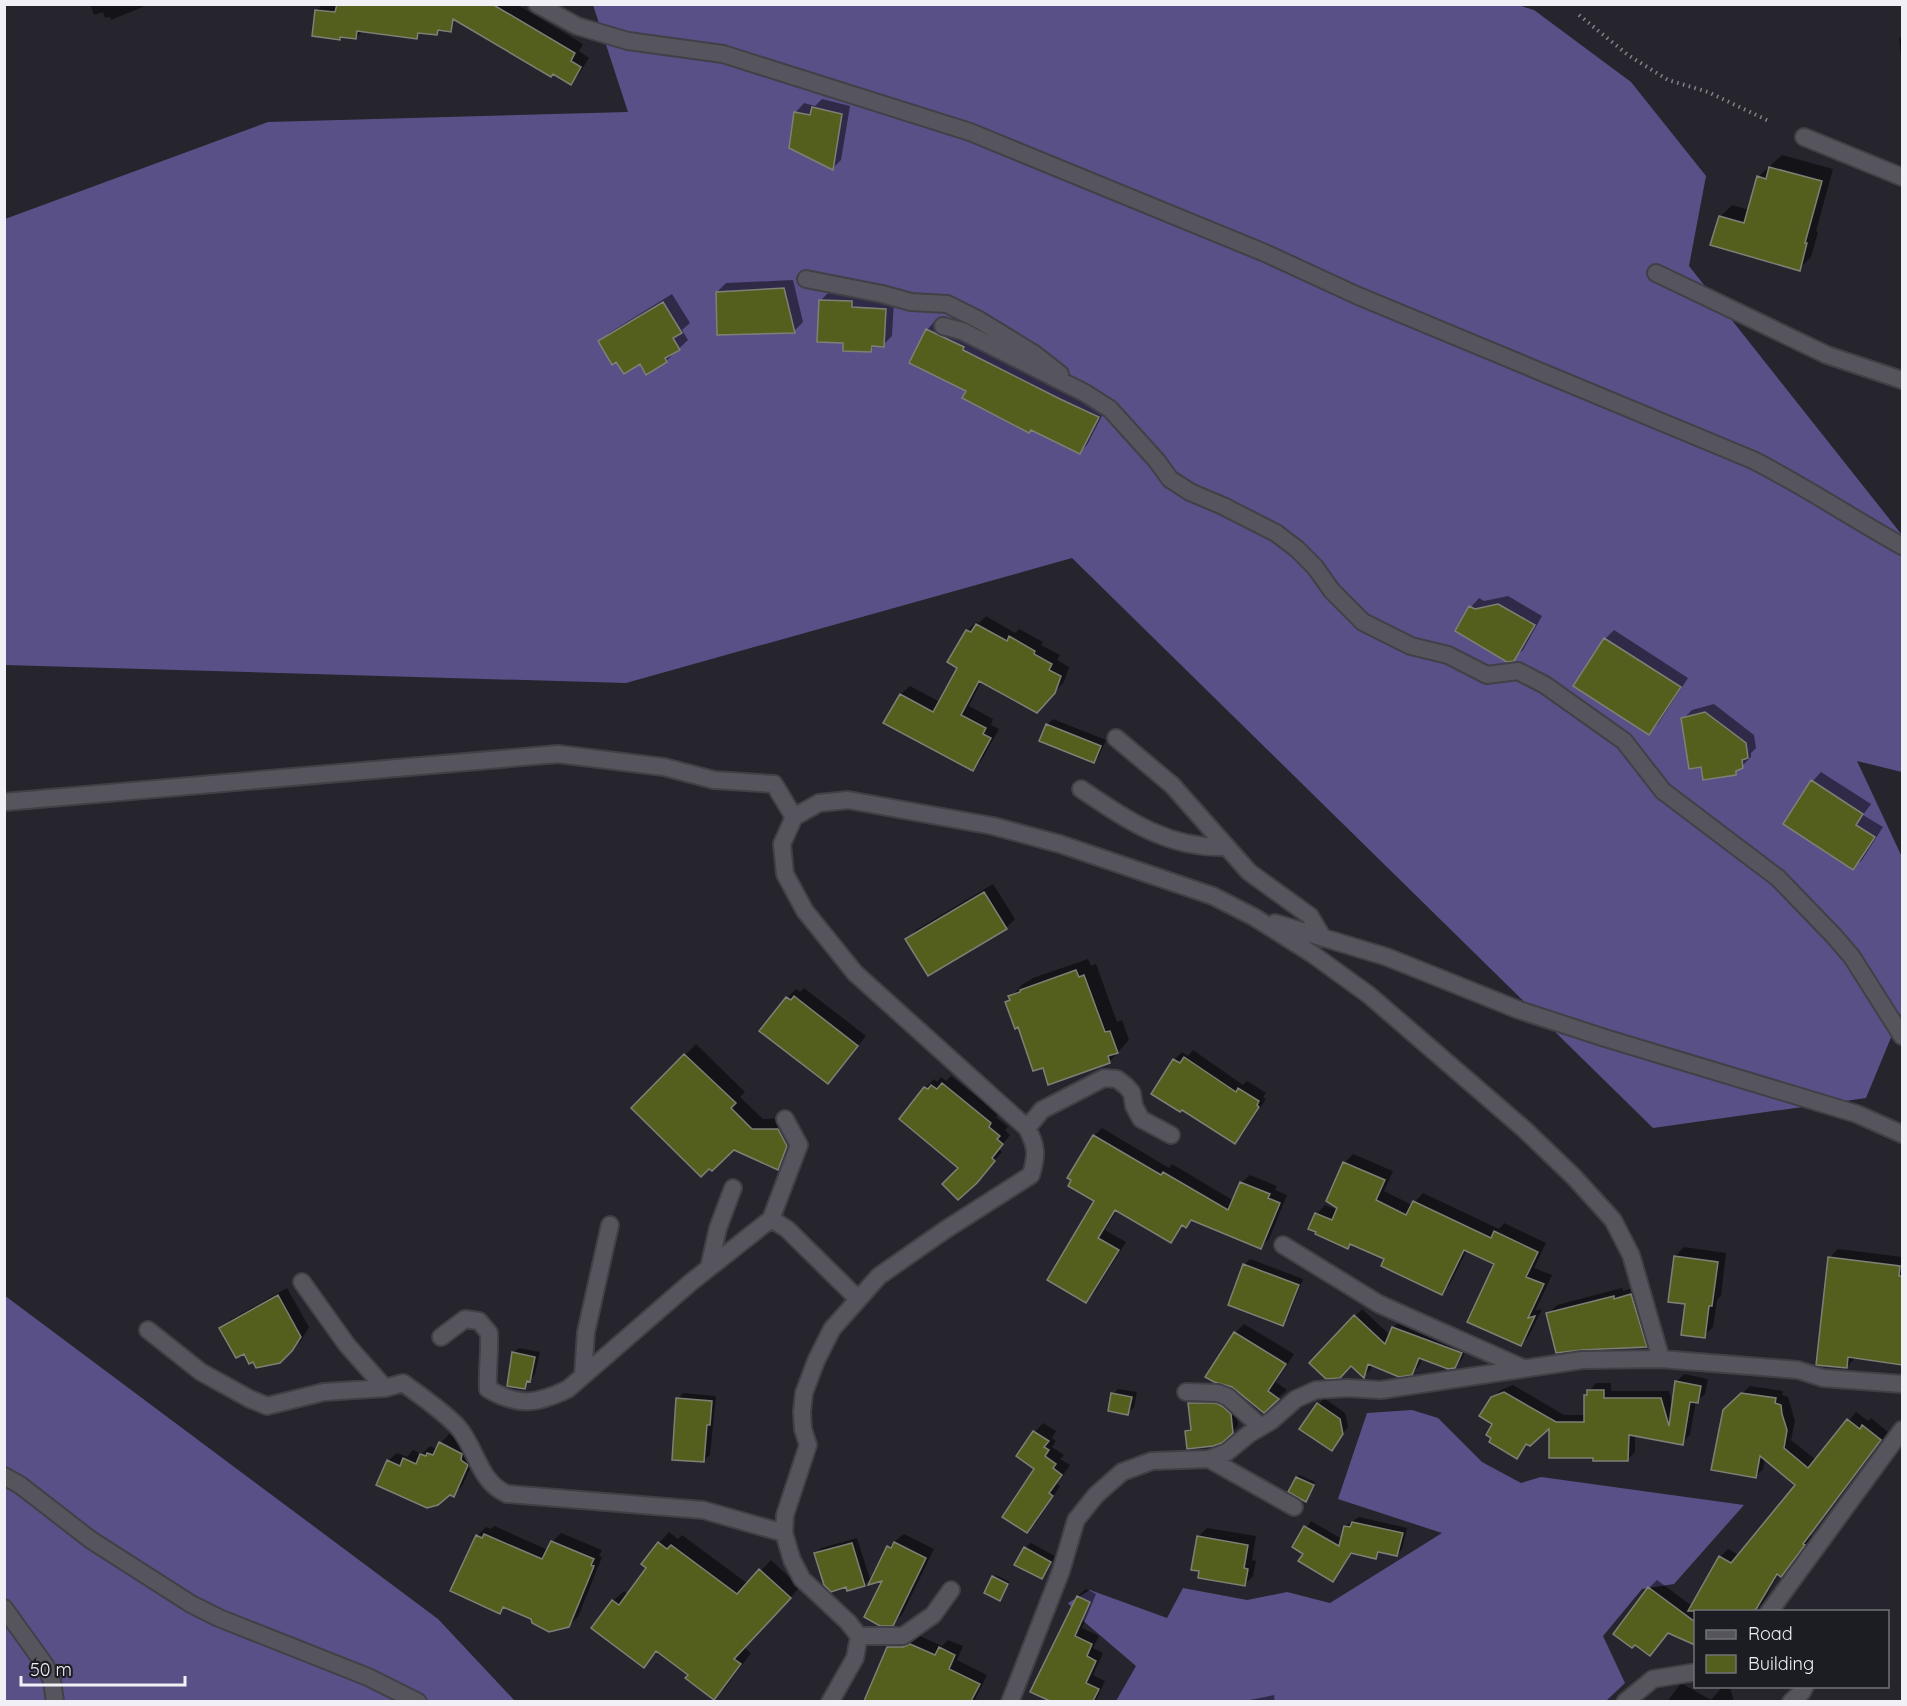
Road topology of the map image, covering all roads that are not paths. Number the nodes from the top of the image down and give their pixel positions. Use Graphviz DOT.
graph roads {
  1 [pos="537,4"];
  2 [pos="1804,137"];
  3 [pos="1902,177"];
  4 [pos="1656,273"];
  5 [pos="806,279"];
  6 [pos="943,326"];
  7 [pos="1902,380"];
  8 [pos="1084,393"];
  9 [pos="1902,546"];
  10 [pos="1116,738"];
  11 [pos="1081,789"];
  12 [pos="4,802"];
  13 [pos="794,817"];
  14 [pos="1227,847"];
  15 [pos="1254,917"];
  16 [pos="1323,938"];
  17 [pos="1902,1036"];
  18 [pos="785,1119"];
  19 [pos="1027,1128"];
  20 [pos="1902,1134"];
  21 [pos="1171,1135"];
  22 [pos="733,1188"];
  23 [pos="771,1219"];
  24 [pos="610,1225"];
  25 [pos="1283,1245"];
  26 [pos="709,1268"];
  27 [pos="302,1282"];
  28 [pos="858,1299"];
  29 [pos="148,1330"];
  30 [pos="441,1337"];
  31 [pos="1661,1359"];
  32 [pos="1523,1368"];
  33 [pos="584,1375"];
  34 [pos="1902,1384"];
  35 [pos="385,1388"];
  36 [pos="1186,1392"];
  37 [pos="1261,1426"];
  38 [pos="1902,1430"];
  39 [pos="1209,1459"];
  40 [pos="4,1476"];
  41 [pos="1294,1507"];
  42 [pos="784,1533"];
  43 [pos="951,1590"];
  44 [pos="4,1608"];
  45 [pos="1770,1610"];
  46 [pos="859,1636"];
  47 [pos="1694,1672"];
  48 [pos="1803,1688"];
  49 [pos="55,1701"];
  50 [pos="418,1701"];
  51 [pos="830,1701"];
  52 [pos="1010,1701"];
  53 [pos="1625,1701"];
  54 [pos="1791,1701"];
  1 -- 9 [label="street"];
  2 -- 3 [label="street"];
  4 -- 7 [label="street"];
  5 -- 8 [label="street"];
  6 -- 8 [label="street"];
  8 -- 17 [label="street"];
  10 -- 14 [label="street"];
  11 -- 14 [label="street"];
  12 -- 13 [label="street"];
  13 -- 15 [label="street"];
  13 -- 19 [label="street"];
  14 -- 16 [label="street"];
  15 -- 16 [label="street"];
  15 -- 31 [label="street"];
  16 -- 20 [label="street"];
  18 -- 23 [label="street"];
  19 -- 21 [label="street"];
  19 -- 28 [label="street"];
  22 -- 26 [label="street"];
  23 -- 26 [label="street"];
  23 -- 28 [label="street"];
  24 -- 33 [label="street"];
  25 -- 32 [label="street"];
  26 -- 33 [label="street"];
  27 -- 35 [label="street"];
  28 -- 42 [label="street"];
  29 -- 35 [label="street"];
  30 -- 33 [label="street"];
  31 -- 32 [label="street"];
  31 -- 34 [label="street"];
  32 -- 37 [label="street"];
  35 -- 42 [label="street"];
  36 -- 37 [label="street"];
  37 -- 39 [label="street"];
  38 -- 45 [label="street"];
  39 -- 41 [label="street"];
  39 -- 52 [label="street"];
  40 -- 50 [label="street"];
  42 -- 46 [label="street"];
  43 -- 46 [label="street"];
  44 -- 49 [label="street"];
  46 -- 51 [label="street"];
  47 -- 53 [label="street"];
  48 -- 54 [label="street"];
}
